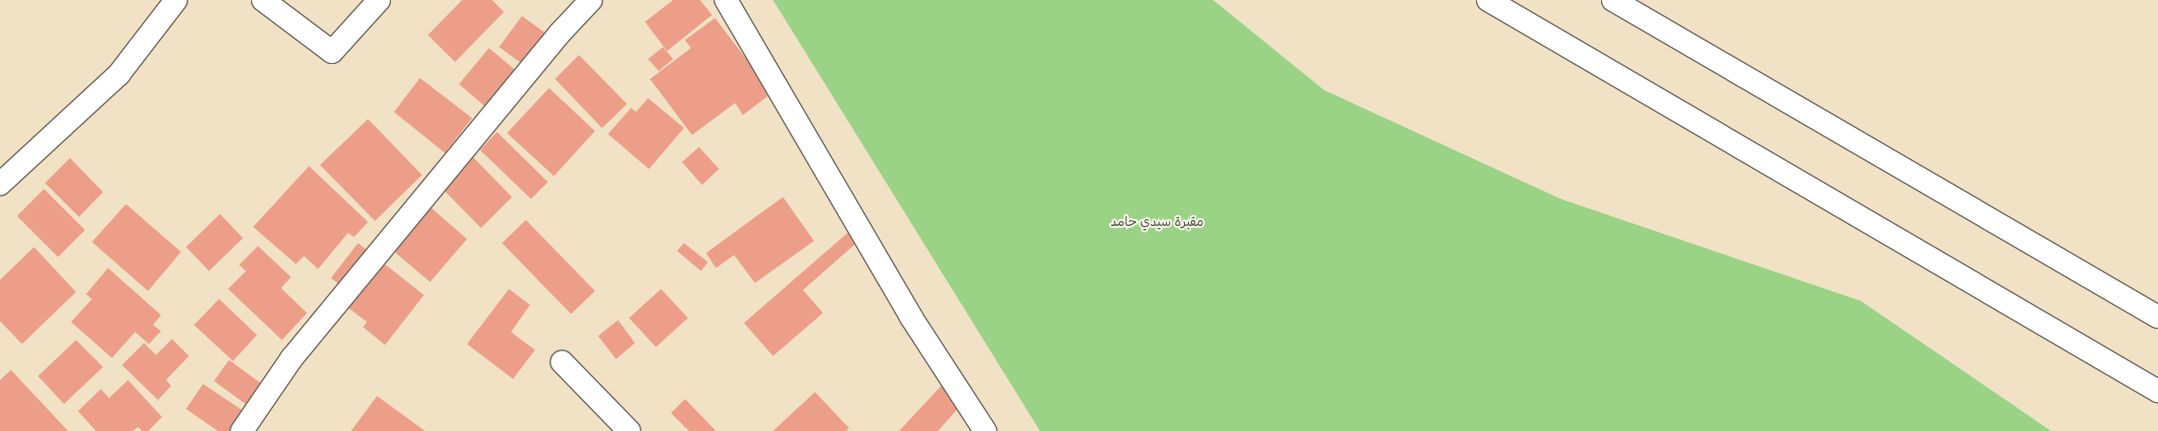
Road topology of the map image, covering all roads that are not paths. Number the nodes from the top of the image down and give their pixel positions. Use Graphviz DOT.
graph roads {
  1 [pos="176,0"];
  2 [pos="263,0"];
  3 [pos="379,0"];
  4 [pos="590,0"];
  5 [pos="726,0"];
  6 [pos="1488,0"];
  7 [pos="1613,0"];
  8 [pos="0,184"];
  9 [pos="2158,317"];
  10 [pos="562,362"];
  11 [pos="2158,391"];
  12 [pos="242,431"];
  13 [pos="629,431"];
  14 [pos="985,431"];
  1 -- 8 [label="street"];
  2 -- 3 [label="street"];
  4 -- 12 [label="street"];
  5 -- 14 [label="street"];
  6 -- 11 [label="street"];
  7 -- 9 [label="street"];
  10 -- 13 [label="street"];
}
